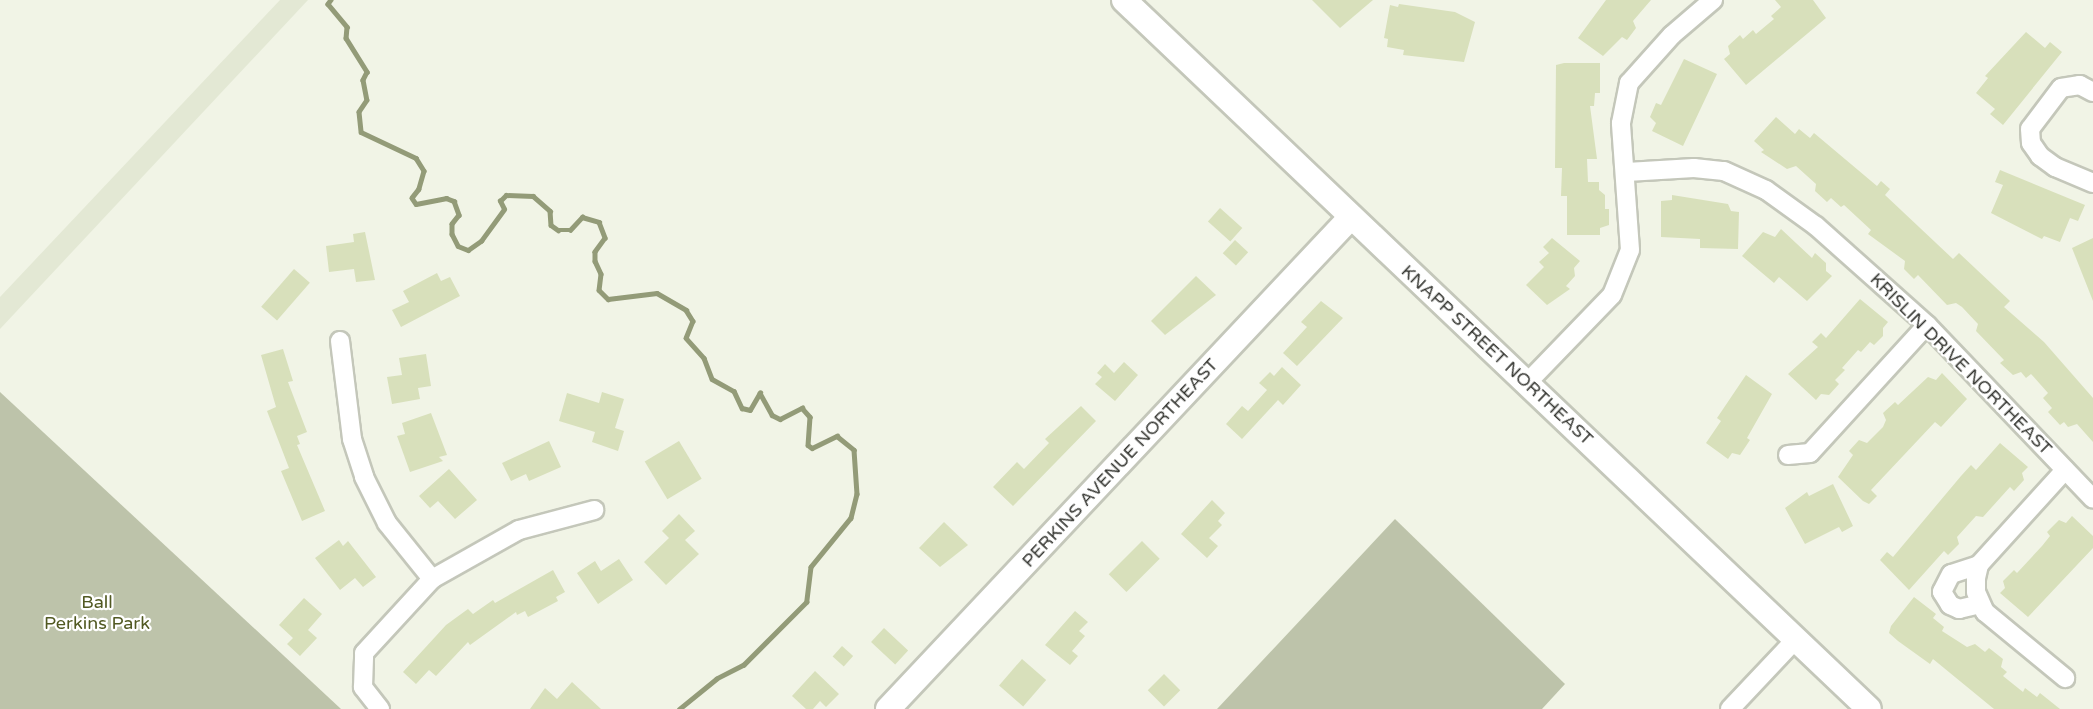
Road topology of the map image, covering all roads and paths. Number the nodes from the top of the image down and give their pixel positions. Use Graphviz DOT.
graph roads {
  1 [pos="1713,0"];
  2 [pos="1128,1"];
  3 [pos="2093,92"];
  4 [pos="1627,172"];
  5 [pos="2093,183"];
  6 [pos="1351,217"];
  7 [pos="1927,325"];
  8 [pos="340,341"];
  9 [pos="1527,383"];
  10 [pos="1788,455"];
  11 [pos="2065,470"];
  12 [pos="2093,499"];
  13 [pos="594,510"];
  14 [pos="1979,565"];
  15 [pos="432,579"];
  16 [pos="1980,604"];
  17 [pos="1796,639"];
  18 [pos="2065,678"];
  19 [pos="380,709"];
  20 [pos="888,709"];
  21 [pos="1730,709"];
  22 [pos="1869,709"];
  1 -- 4 [label="street"];
  2 -- 6 [label="main road, KNAPP STREET NORTHEAST"];
  3 -- 5 [label="street"];
  4 -- 7 [label="street, KRISLIN DRIVE NORTHEAST"];
  4 -- 9 [label="street"];
  6 -- 9 [label="main road, KNAPP STREET NORTHEAST"];
  6 -- 20 [label="main road, PERKINS AVENUE NORTHEAST"];
  7 -- 10 [label="street"];
  7 -- 11 [label="street, KRISLIN DRIVE NORTHEAST"];
  8 -- 15 [label="street"];
  9 -- 17 [label="main road, KNAPP STREET NORTHEAST"];
  11 -- 12 [label="street, KRISLIN DRIVE NORTHEAST"];
  11 -- 14 [label="street"];
  13 -- 15 [label="street"];
  14 -- 16 [label="street"];
  14 -- 16 [label="street"];
  15 -- 19 [label="street"];
  16 -- 18 [label="street"];
  17 -- 21 [label="street"];
  17 -- 22 [label="main road, KNAPP STREET NORTHEAST"];
}
